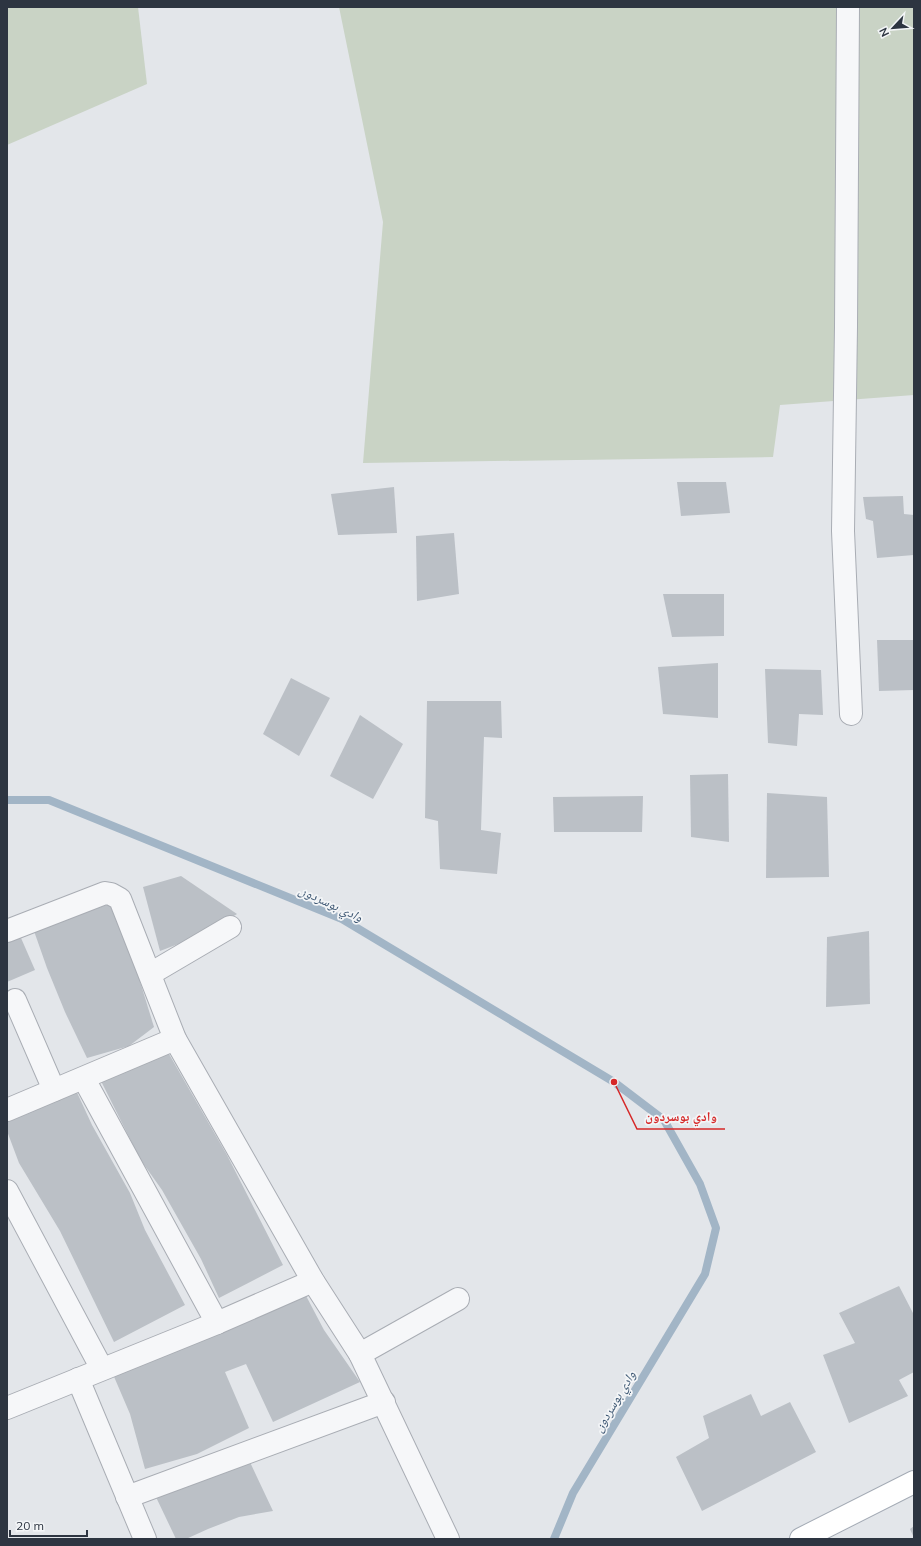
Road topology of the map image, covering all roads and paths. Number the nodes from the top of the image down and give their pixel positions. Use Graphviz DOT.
graph roads {
  1 [pos="848,7"];
  2 [pos="851,714"];
  3 [pos="230,927"];
  4 [pos="7,931"];
  5 [pos="150,974"];
  6 [pos="15,1000"];
  7 [pos="176,1039"];
  8 [pos="84,1079"];
  9 [pos="54,1090"];
  10 [pos="7,1110"];
  11 [pos="7,1191"];
  12 [pos="313,1282"];
  13 [pos="458,1298"];
  14 [pos="217,1323"];
  15 [pos="360,1354"];
  16 [pos="102,1369"];
  17 [pos="78,1379"];
  18 [pos="384,1402"];
  19 [pos="7,1408"];
  20 [pos="914,1482"];
  21 [pos="127,1497"];
  22 [pos="145,1539"];
  23 [pos="448,1539"];
  24 [pos="801,1539"];
  1 -- 2 [label="street"];
  3 -- 5 [label="street"];
  4 -- 5 [label="street"];
  5 -- 7 [label="street"];
  6 -- 9 [label="street"];
  7 -- 8 [label="street"];
  7 -- 12 [label="street"];
  8 -- 9 [label="street"];
  8 -- 14 [label="street"];
  9 -- 10 [label="street"];
  11 -- 16 [label="street"];
  12 -- 14 [label="street"];
  12 -- 15 [label="street"];
  13 -- 15 [label="street"];
  14 -- 16 [label="street"];
  15 -- 18 [label="street"];
  16 -- 17 [label="street"];
  17 -- 19 [label="street"];
  17 -- 21 [label="street"];
  18 -- 21 [label="street"];
  18 -- 23 [label="street"];
  20 -- 24 [label="main road"];
  21 -- 22 [label="street"];
}
